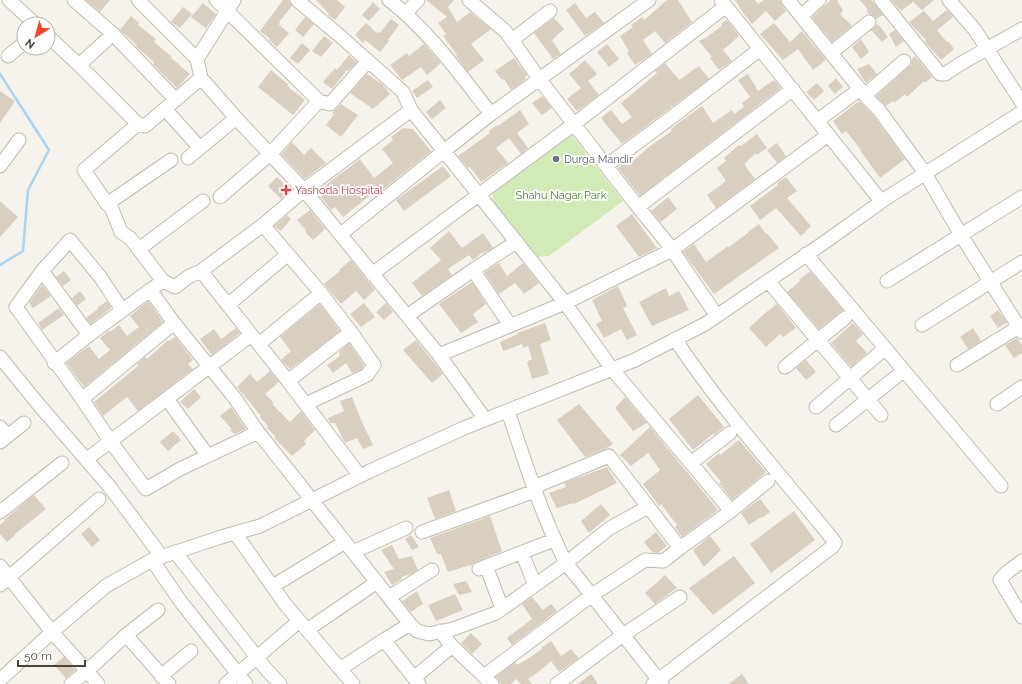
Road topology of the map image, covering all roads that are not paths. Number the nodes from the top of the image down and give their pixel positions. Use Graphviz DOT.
graph roads {
  1 [pos="9,0"];
  2 [pos="74,0"];
  3 [pos="138,0"];
  4 [pos="216,0"];
  5 [pos="297,0"];
  6 [pos="389,0"];
  7 [pos="418,0"];
  8 [pos="469,0"];
  9 [pos="649,0"];
  10 [pos="788,0"];
  11 [pos="819,0"];
  12 [pos="881,0"];
  13 [pos="956,2"];
  14 [pos="723,3"];
  15 [pos="231,5"];
  16 [pos="550,10"];
  17 [pos="406,13"];
  18 [pos="26,16"];
  19 [pos="800,16"];
  20 [pos="869,22"];
  21 [pos="1022,29"];
  22 [pos="113,34"];
  23 [pos="512,40"];
  24 [pos="56,43"];
  25 [pos="760,49"];
  26 [pos="16,50"];
  27 [pos="988,50"];
  28 [pos="830,53"];
  29 [pos="8,56"];
  30 [pos="197,59"];
  31 [pos="368,60"];
  32 [pos="904,61"];
  33 [pos="79,65"];
  34 [pos="201,78"];
  35 [pos="540,80"];
  36 [pos="793,89"];
  37 [pos="863,92"];
  38 [pos="176,100"];
  39 [pos="319,101"];
  40 [pos="1022,103"];
  41 [pos="165,110"];
  42 [pos="411,110"];
  43 [pos="1022,112"];
  44 [pos="491,114"];
  45 [pos="236,118"];
  46 [pos="817,121"];
  47 [pos="138,124"];
  48 [pos="574,124"];
  49 [pos="828,134"];
  50 [pos="19,140"];
  51 [pos="200,148"];
  52 [pos="444,151"];
  53 [pos="270,154"];
  54 [pos="188,158"];
  55 [pos="171,160"];
  56 [pos="0,166"];
  57 [pos="606,166"];
  58 [pos="925,173"];
  59 [pos="304,190"];
  60 [pos="479,195"];
  61 [pos="220,197"];
  62 [pos="1022,198"];
  63 [pos="203,201"];
  64 [pos="881,201"];
  65 [pos="107,204"];
  66 [pos="638,207"];
  67 [pos="263,225"];
  68 [pos="340,234"];
  69 [pos="961,235"];
  70 [pos="516,242"];
  71 [pos="138,249"];
  72 [pos="672,250"];
  73 [pos="288,254"];
  74 [pos="806,254"];
  75 [pos="1022,262"];
  76 [pos="473,270"];
  77 [pos="42,271"];
  78 [pos="201,271"];
  79 [pos="372,274"];
  80 [pos="163,281"];
  81 [pos="768,281"];
  82 [pos="887,281"];
  83 [pos="990,282"];
  84 [pos="150,290"];
  85 [pos="321,293"];
  86 [pos="566,303"];
  87 [pos="228,304"];
  88 [pos="122,310"];
  89 [pos="407,316"];
  90 [pos="717,316"];
  91 [pos="845,318"];
  92 [pos="174,323"];
  93 [pos="510,325"];
  94 [pos="922,325"];
  95 [pos="1021,328"];
  96 [pos="351,332"];
  97 [pos="89,335"];
  98 [pos="674,339"];
  99 [pos="255,340"];
  100 [pos="818,340"];
  101 [pos="882,352"];
  102 [pos="439,355"];
  103 [pos="0,357"];
  104 [pos="54,363"];
  105 [pos="957,364"];
  106 [pos="209,367"];
  107 [pos="784,367"];
  108 [pos="612,369"];
  109 [pos="898,376"];
  110 [pos="850,378"];
  111 [pos="288,381"];
  112 [pos="1022,387"];
  113 [pos="82,399"];
  114 [pos="167,399"];
  115 [pos="868,400"];
  116 [pos="306,404"];
  117 [pos="996,404"];
  118 [pos="816,407"];
  119 [pos="508,411"];
  120 [pos="881,415"];
  121 [pos="485,419"];
  122 [pos="24,423"];
  123 [pos="836,425"];
  124 [pos="258,432"];
  125 [pos="730,433"];
  126 [pos="3,435"];
  127 [pos="111,442"];
  128 [pos="208,456"];
  129 [pos="87,459"];
  130 [pos="62,463"];
  131 [pos="691,463"];
  132 [pos="360,476"];
  133 [pos="768,481"];
  134 [pos="1001,486"];
  135 [pos="535,489"];
  136 [pos="99,499"];
  137 [pos="312,500"];
  138 [pos="648,507"];
  139 [pos="731,511"];
  140 [pos="0,512"];
  141 [pos="406,528"];
  142 [pos="422,532"];
  143 [pos="235,533"];
  144 [pos="554,540"];
  145 [pos="349,547"];
  146 [pos="680,548"];
  147 [pos="175,552"];
  148 [pos="522,553"];
  149 [pos="157,558"];
  150 [pos="1022,561"];
  151 [pos="566,563"];
  152 [pos="0,566"];
  153 [pos="432,570"];
  154 [pos="5,582"];
  155 [pos="377,582"];
  156 [pos="535,584"];
  157 [pos="273,586"];
  158 [pos="592,595"];
  159 [pos="389,597"];
  160 [pos="680,597"];
  161 [pos="502,608"];
  162 [pos="158,610"];
  163 [pos="1022,617"];
  164 [pos="410,624"];
  165 [pos="303,625"];
  166 [pos="440,631"];
  167 [pos="52,632"];
  168 [pos="126,635"];
  169 [pos="623,635"];
  170 [pos="384,640"];
  171 [pos="452,646"];
  172 [pos="191,651"];
  173 [pos="257,657"];
  174 [pos="340,669"];
  175 [pos="87,671"];
  176 [pos="238,674"];
  177 [pos="0,680"];
  178 [pos="165,680"];
  179 [pos="488,680"];
  180 [pos="416,681"];
  181 [pos="658,682"];
  182 [pos="71,684"];
  183 [pos="98,684"];
  184 [pos="226,684"];
  185 [pos="246,684"];
  186 [pos="280,684"];
  187 [pos="353,684"];
  188 [pos="557,684"];
  1 -- 18 [label="street"];
  2 -- 22 [label="street"];
  3 -- 30 [label="street"];
  4 -- 15 [label="street"];
  5 -- 31 [label="street"];
  6 -- 17 [label="street"];
  7 -- 17 [label="street"];
  8 -- 23 [label="street"];
  9 -- 35 [label="street"];
  10 -- 19 [label="street"];
  11 -- 19 [label="street"];
  12 -- 27 [label="street"];
  13 -- 27 [label="street"];
  14 -- 25 [label="street"];
  14 -- 48 [label="street"];
  15 -- 30 [label="street"];
  15 -- 39 [label="street"];
  16 -- 23 [label="street"];
  17 -- 44 [label="street"];
  19 -- 28 [label="street"];
  20 -- 28 [label="street"];
  21 -- 27 [label="street"];
  22 -- 33 [label="street"];
  22 -- 38 [label="street"];
  23 -- 35 [label="street"];
  24 -- 33 [label="street"];
  25 -- 36 [label="street"];
  25 -- 57 [label="street"];
  26 -- 29 [label="street"];
  27 -- 40 [label="street"];
  28 -- 37 [label="street"];
  30 -- 34 [label="street"];
  31 -- 39 [label="street"];
  31 -- 42 [label="street"];
  32 -- 37 [label="street"];
  33 -- 47 [label="street"];
  34 -- 38 [label="street"];
  34 -- 45 [label="street"];
  35 -- 44 [label="street"];
  35 -- 48 [label="street"];
  36 -- 46 [label="street"];
  36 -- 66 [label="street"];
  37 -- 46 [label="street"];
  37 -- 58 [label="street"];
  38 -- 41 [label="street"];
  39 -- 53 [label="street"];
  41 -- 47 [label="street"];
  41 -- 51 [label="street"];
  42 -- 52 [label="street"];
  42 -- 59 [label="street"];
  43 -- 58 [label="street"];
  44 -- 52 [label="street"];
  45 -- 51 [label="street"];
  45 -- 53 [label="street"];
  46 -- 49 [label="street"];
  47 -- 65 [label="street"];
  48 -- 57 [label="street"];
  48 -- 60 [label="street"];
  49 -- 64 [label="street"];
  49 -- 72 [label="street"];
  50 -- 56 [label="street"];
  51 -- 54 [label="street"];
  52 -- 60 [label="street"];
  52 -- 68 [label="street"];
  53 -- 59 [label="street"];
  53 -- 61 [label="street"];
  55 -- 65 [label="street"];
  57 -- 66 [label="street"];
  58 -- 64 [label="street"];
  58 -- 69 [label="street"];
  59 -- 67 [label="street"];
  59 -- 68 [label="street"];
  60 -- 70 [label="street"];
  60 -- 79 [label="street"];
  62 -- 69 [label="street"];
  63 -- 71 [label="street"];
  64 -- 74 [label="street"];
  65 -- 71 [label="street"];
  66 -- 72 [label="street"];
  67 -- 73 [label="street"];
  67 -- 78 [label="street"];
  68 -- 79 [label="street"];
  69 -- 82 [label="street"];
  69 -- 83 [label="street"];
  70 -- 76 [label="street"];
  70 -- 86 [label="street"];
  71 -- 80 [label="street"];
  72 -- 86 [label="street"];
  72 -- 90 [label="street"];
  73 -- 85 [label="street"];
  73 -- 87 [label="street"];
  74 -- 81 [label="street"];
  74 -- 134 [label="street"];
  75 -- 83 [label="street"];
  76 -- 89 [label="street"];
  76 -- 93 [label="street"];
  77 -- 88 [label="street"];
  77 -- 97 [label="street"];
  77 -- 104 [label="street"];
  78 -- 80 [label="street"];
  78 -- 87 [label="street"];
  79 -- 89 [label="street"];
  80 -- 84 [label="street"];
  81 -- 90 [label="street"];
  81 -- 100 [label="street"];
  83 -- 94 [label="street"];
  83 -- 95 [label="street"];
  84 -- 88 [label="street"];
  84 -- 92 [label="street"];
  85 -- 96 [label="street"];
  85 -- 99 [label="street"];
  86 -- 93 [label="street"];
  86 -- 108 [label="street"];
  87 -- 99 [label="street"];
  88 -- 97 [label="street"];
  89 -- 102 [label="street"];
  90 -- 98 [label="street"];
  91 -- 100 [label="street"];
  92 -- 106 [label="street"];
  92 -- 113 [label="street"];
  93 -- 102 [label="street"];
  95 -- 105 [label="street"];
  96 -- 111 [label="street"];
  96 -- 116 [label="street"];
  97 -- 104 [label="street"];
  98 -- 108 [label="street"];
  98 -- 181 [label="street"];
  99 -- 106 [label="street"];
  99 -- 111 [label="street"];
  100 -- 107 [label="street"];
  100 -- 110 [label="street"];
  101 -- 110 [label="street"];
  102 -- 121 [label="street"];
  103 -- 129 [label="street"];
  104 -- 113 [label="street"];
  106 -- 114 [label="street"];
  106 -- 124 [label="street"];
  108 -- 119 [label="street"];
  108 -- 131 [label="street"];
  109 -- 115 [label="street"];
  110 -- 115 [label="street"];
  110 -- 118 [label="street"];
  111 -- 116 [label="street"];
  112 -- 117 [label="street"];
  113 -- 127 [label="street"];
  114 -- 127 [label="street"];
  114 -- 128 [label="street"];
  115 -- 120 [label="street"];
  115 -- 123 [label="street"];
  116 -- 132 [label="street"];
  119 -- 121 [label="street"];
  119 -- 135 [label="street"];
  121 -- 132 [label="street"];
  122 -- 126 [label="street"];
  124 -- 128 [label="street"];
  124 -- 137 [label="street"];
  125 -- 131 [label="street"];
  127 -- 128 [label="street"];
  127 -- 129 [label="street"];
  129 -- 149 [label="street"];
  130 -- 140 [label="street"];
  131 -- 139 [label="street"];
  132 -- 137 [label="street"];
  133 -- 139 [label="street"];
  135 -- 138 [label="street"];
  135 -- 142 [label="street"];
  135 -- 144 [label="street"];
  136 -- 154 [label="street"];
  137 -- 143 [label="street"];
  137 -- 145 [label="street"];
  138 -- 146 [label="street"];
  138 -- 151 [label="street"];
  139 -- 146 [label="street"];
  141 -- 145 [label="street"];
  143 -- 147 [label="street"];
  143 -- 157 [label="street"];
  144 -- 148 [label="street"];
  144 -- 151 [label="street"];
  145 -- 155 [label="street"];
  145 -- 157 [label="street"];
  146 -- 158 [label="street"];
  147 -- 149 [label="street"];
  147 -- 173 [label="street"];
  148 -- 156 [label="street"];
  148 -- 161 [label="street"];
  149 -- 167 [label="street"];
  149 -- 176 [label="street"];
  150 -- 163 [label="street"];
  151 -- 156 [label="street"];
  151 -- 158 [label="street"];
  152 -- 154 [label="street"];
  153 -- 159 [label="street"];
  154 -- 167 [label="street"];
  155 -- 159 [label="street"];
  155 -- 165 [label="street"];
  156 -- 161 [label="street"];
  157 -- 165 [label="street"];
  158 -- 169 [label="street"];
  158 -- 179 [label="street"];
  159 -- 164 [label="street"];
  160 -- 169 [label="street"];
  161 -- 166 [label="street"];
  162 -- 168 [label="street"];
  164 -- 166 [label="street"];
  164 -- 170 [label="street"];
  165 -- 173 [label="street"];
  165 -- 174 [label="street"];
  166 -- 171 [label="street"];
  167 -- 175 [label="street"];
  167 -- 177 [label="street"];
  168 -- 175 [label="street"];
  168 -- 178 [label="street"];
  169 -- 181 [label="street"];
  169 -- 188 [label="street"];
  170 -- 174 [label="street"];
  170 -- 180 [label="street"];
  171 -- 179 [label="street"];
  171 -- 180 [label="street"];
  172 -- 178 [label="street"];
  173 -- 176 [label="street"];
  173 -- 186 [label="street"];
  174 -- 187 [label="street"];
  175 -- 182 [label="street"];
  175 -- 183 [label="street"];
  176 -- 184 [label="street"];
  176 -- 185 [label="street"];
}
